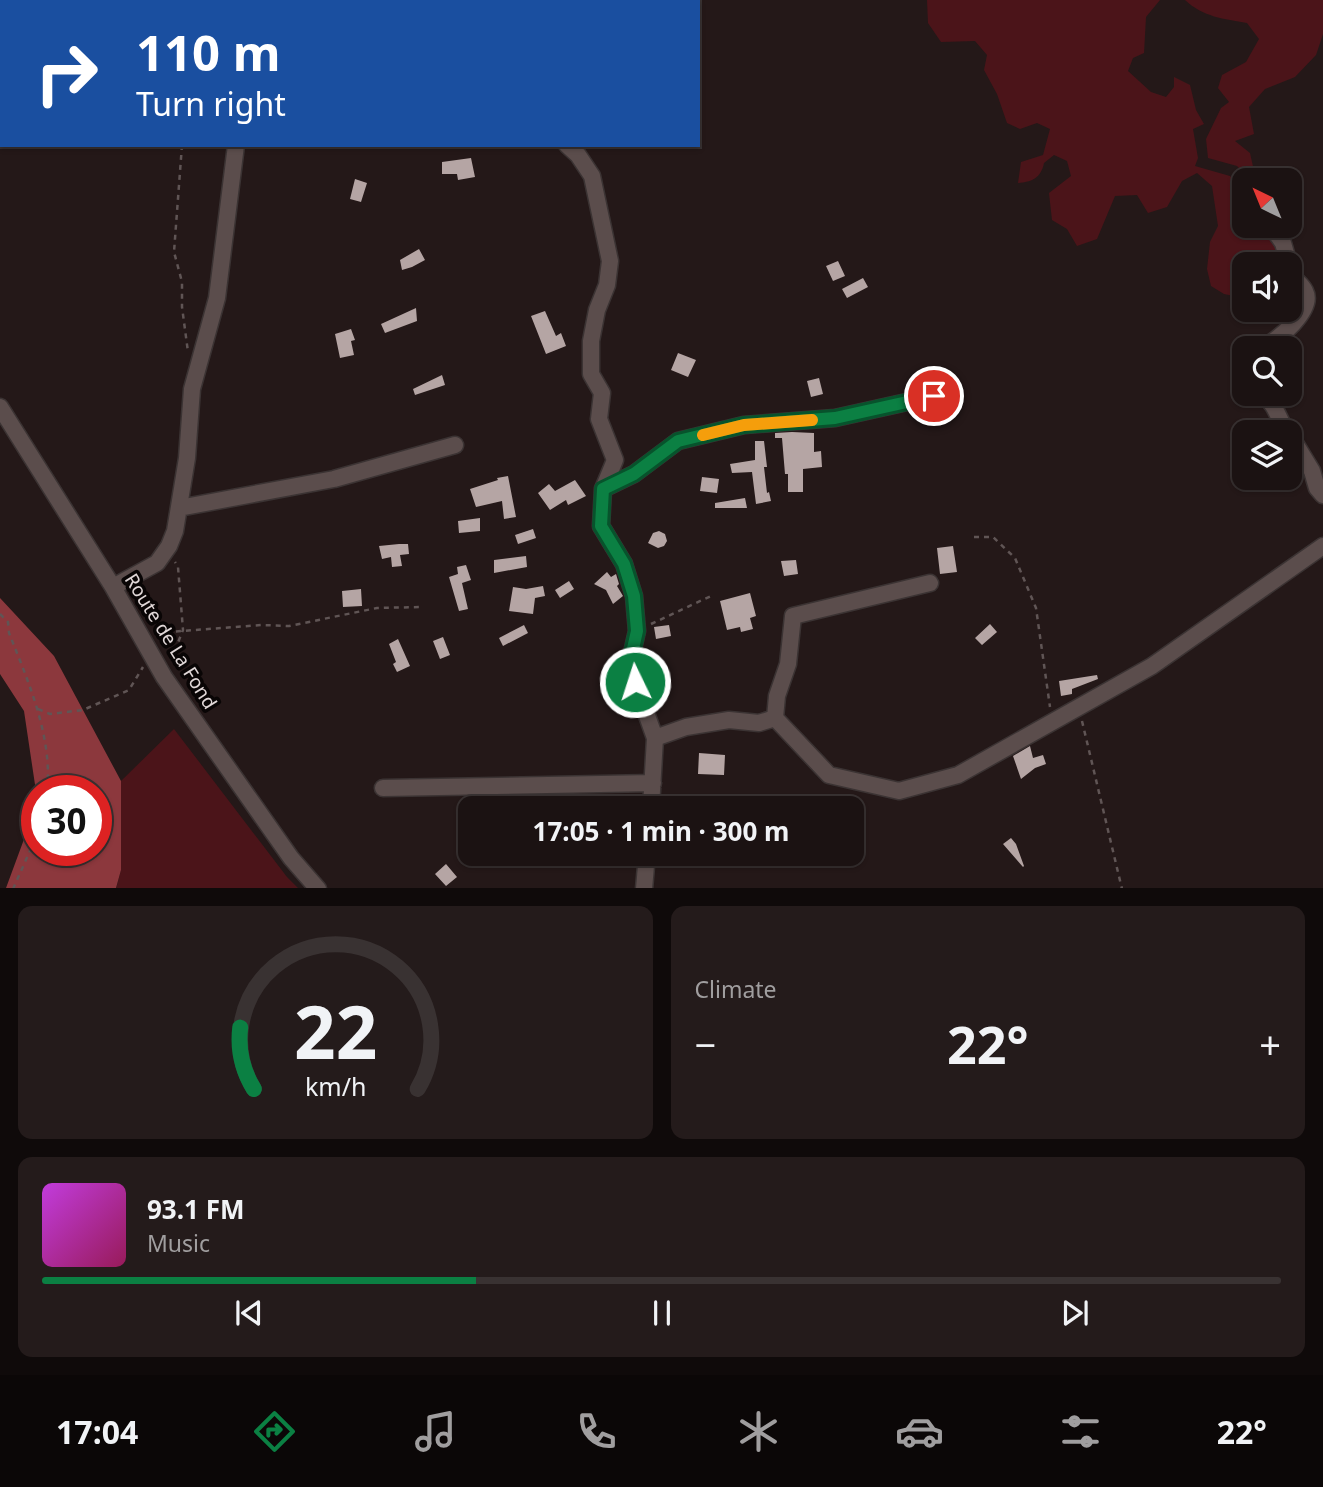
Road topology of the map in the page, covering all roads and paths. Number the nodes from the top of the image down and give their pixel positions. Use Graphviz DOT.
graph roads {
  1 [pos="236,147"];
  2 [pos="569,147"];
  3 [pos="1302,288"];
  4 [pos="1302,311"];
  5 [pos="1293,322"];
  6 [pos="1282,336"];
  7 [pos="934,396"];
  8 [pos="0,407"];
  9 [pos="455,445"];
  10 [pos="1302,456"];
  11 [pos="603,489"];
  12 [pos="1323,495"];
  13 [pos="179,508"];
  14 [pos="974,537"];
  15 [pos="1323,546"];
  16 [pos="930,583"];
  17 [pos="113,587"];
  18 [pos="712,596"];
  19 [pos="420,607"];
  20 [pos="0,614"];
  21 [pos="637,631"];
  22 [pos="139,635"];
  23 [pos="150,654"];
  24 [pos="38,709"];
  25 [pos="1079,709"];
  26 [pos="775,718"];
  27 [pos="655,738"];
  28 [pos="46,775"];
  29 [pos="653,783"];
  30 [pos="383,788"];
  31 [pos="651,796"];
  32 [pos="23,866"];
  33 [pos="646,866"];
  34 [pos="13,888"];
  35 [pos="318,888"];
  36 [pos="643,888"];
  37 [pos="1122,888"];
  1 -- 13 [label="street"];
  2 -- 11 [label="street"];
  3 -- 4 [label="street"];
  5 -- 6 [label="street"];
  7 -- 11 [label="street"];
  8 -- 17 [label="street, Route de La Fond"];
  9 -- 13 [label="street"];
  10 -- 12 [label="street"];
  11 -- 21 [label="street"];
  13 -- 17 [label="street"];
  14 -- 25 [label="path"];
  15 -- 25 [label="street"];
  16 -- 26 [label="street"];
  17 -- 22 [label="street, Route de La Fond"];
  18 -- 21 [label="path"];
  19 -- 22 [label="path"];
  20 -- 24 [label="path"];
  21 -- 27 [label="street"];
  22 -- 23 [label="street, Route de La Fond"];
  23 -- 24 [label="path"];
  23 -- 35 [label="street, Route de La Fond"];
  24 -- 28 [label="path"];
  25 -- 26 [label="street"];
  25 -- 37 [label="path"];
  26 -- 27 [label="street"];
  27 -- 29 [label="street"];
  29 -- 30 [label="street"];
  29 -- 31 [label="street"];
  32 -- 34 [label="path"];
  33 -- 36 [label="street"];
}
